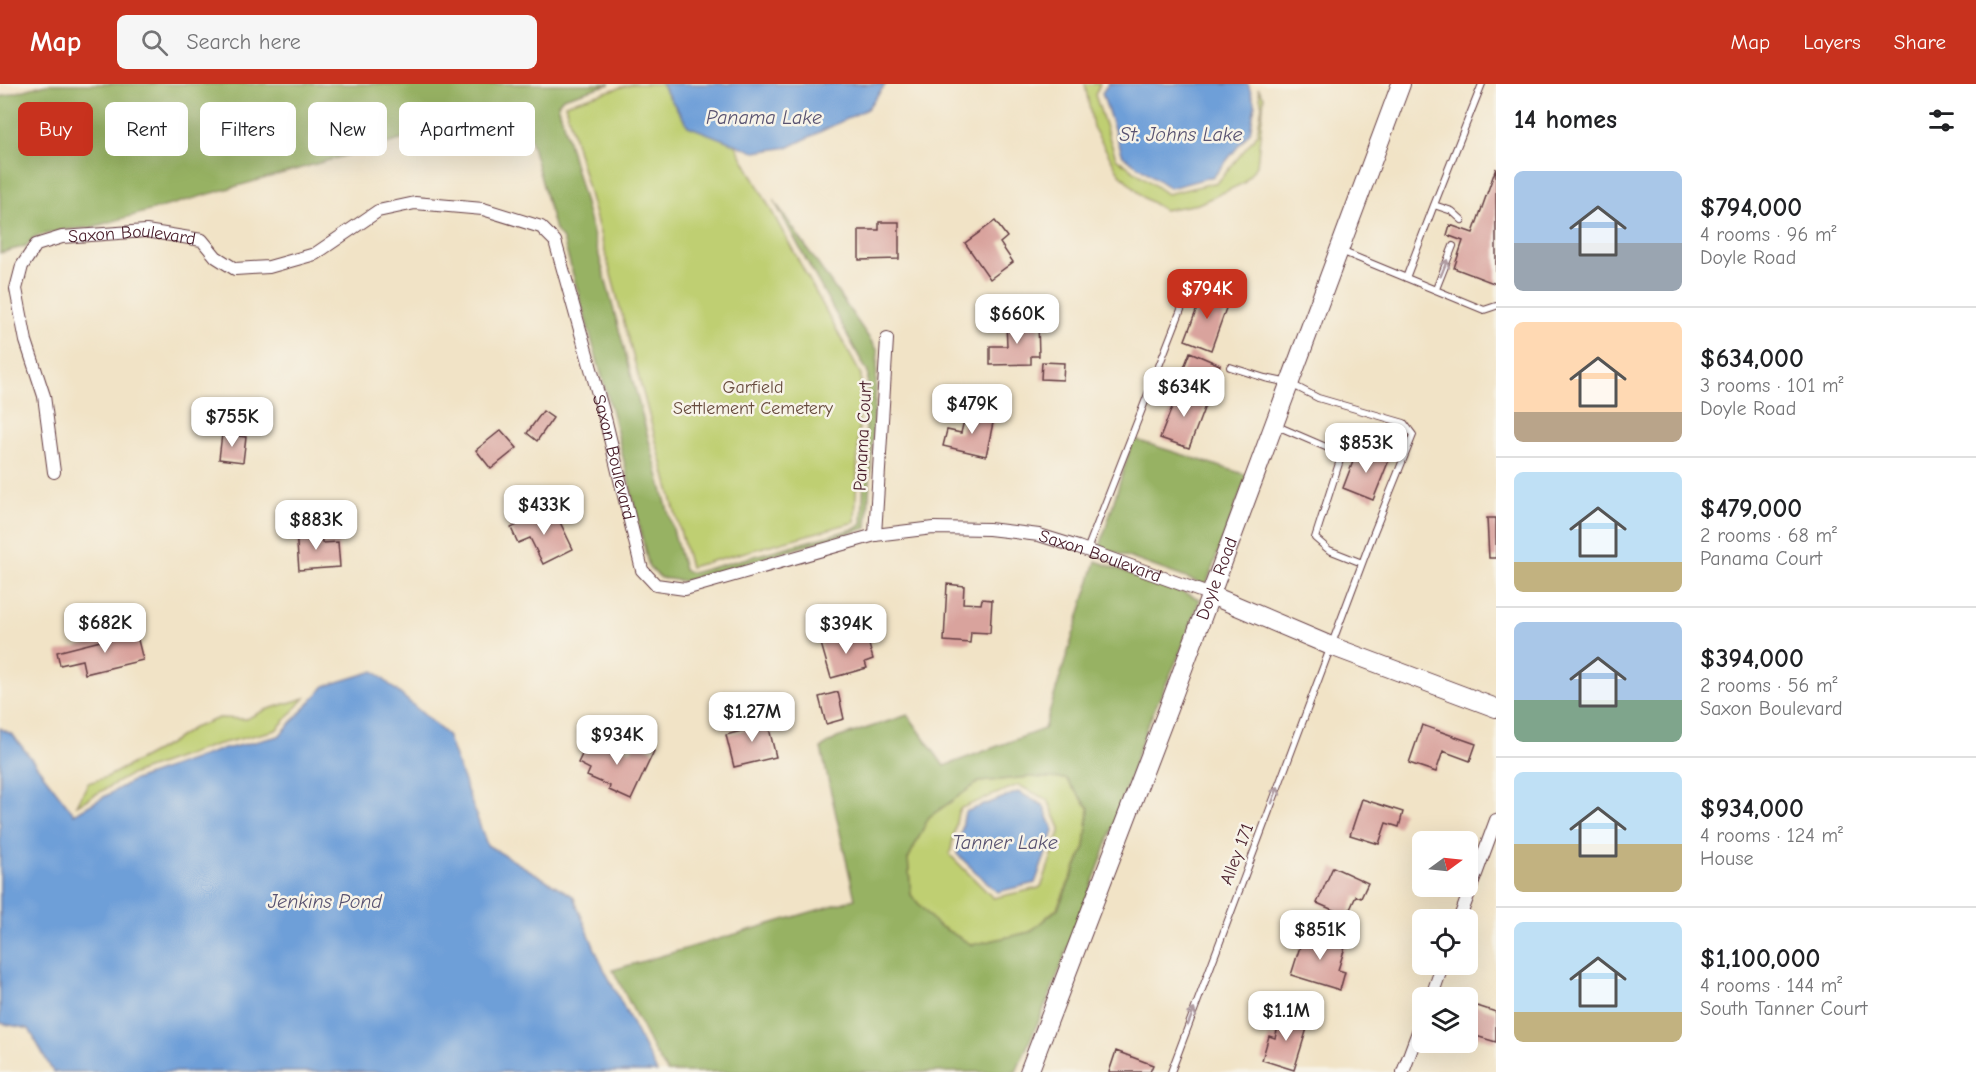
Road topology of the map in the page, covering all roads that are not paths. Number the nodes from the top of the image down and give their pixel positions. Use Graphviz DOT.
graph roads {
  1 [pos="1401,84"];
  2 [pos="1482,84"];
  3 [pos="1434,205"];
  4 [pos="1462,220"];
  5 [pos="1453,246"];
  6 [pos="1340,251"];
  7 [pos="1406,278"];
  8 [pos="1436,290"];
  9 [pos="1496,306"];
  10 [pos="1182,307"];
  11 [pos="887,339"];
  12 [pos="1230,367"];
  13 [pos="1289,383"];
  14 [pos="1274,425"];
  15 [pos="54,472"];
  16 [pos="875,534"];
  17 [pos="1088,550"];
  18 [pos="1362,563"];
  19 [pos="1210,595"];
  20 [pos="1331,646"];
  21 [pos="1496,708"];
  22 [pos="1496,820"];
  23 [pos="1463,909"];
  24 [pos="1412,1048"];
  25 [pos="1029,1072"];
  26 [pos="1171,1072"];
  27 [pos="1403,1072"];
  1 -- 6 [label="main road, Doyle Road"];
  2 -- 3 [label="lane"];
  3 -- 4 [label="lane"];
  3 -- 7 [label="lane"];
  8 -- 5 [label="lane, one-way"];
  6 -- 7 [label="lane"];
  6 -- 13 [label="main road, Doyle Road"];
  7 -- 8 [label="lane"];
  8 -- 9 [label="lane"];
  10 -- 17 [label="lane"];
  11 -- 16 [label="street, Panama Court"];
  12 -- 13 [label="lane"];
  13 -- 14 [label="main road, Doyle Road"];
  13 -- 18 [label="lane, Alley 171"];
  14 -- 18 [label="lane"];
  14 -- 19 [label="main road, Doyle Road"];
  15 -- 16 [label="street, Saxon Boulevard"];
  16 -- 17 [label="street, Saxon Boulevard"];
  17 -- 19 [label="street, Saxon Boulevard"];
  18 -- 20 [label="lane, Alley 171"];
  19 -- 20 [label="main road, Saxon Boulevard"];
  19 -- 25 [label="main road, Doyle Road"];
  20 -- 21 [label="main road, Saxon Boulevard"];
  26 -- 20 [label="lane, Alley 171, one-way"];
  22 -- 23 [label="street"];
  24 -- 27 [label="street"];
}
